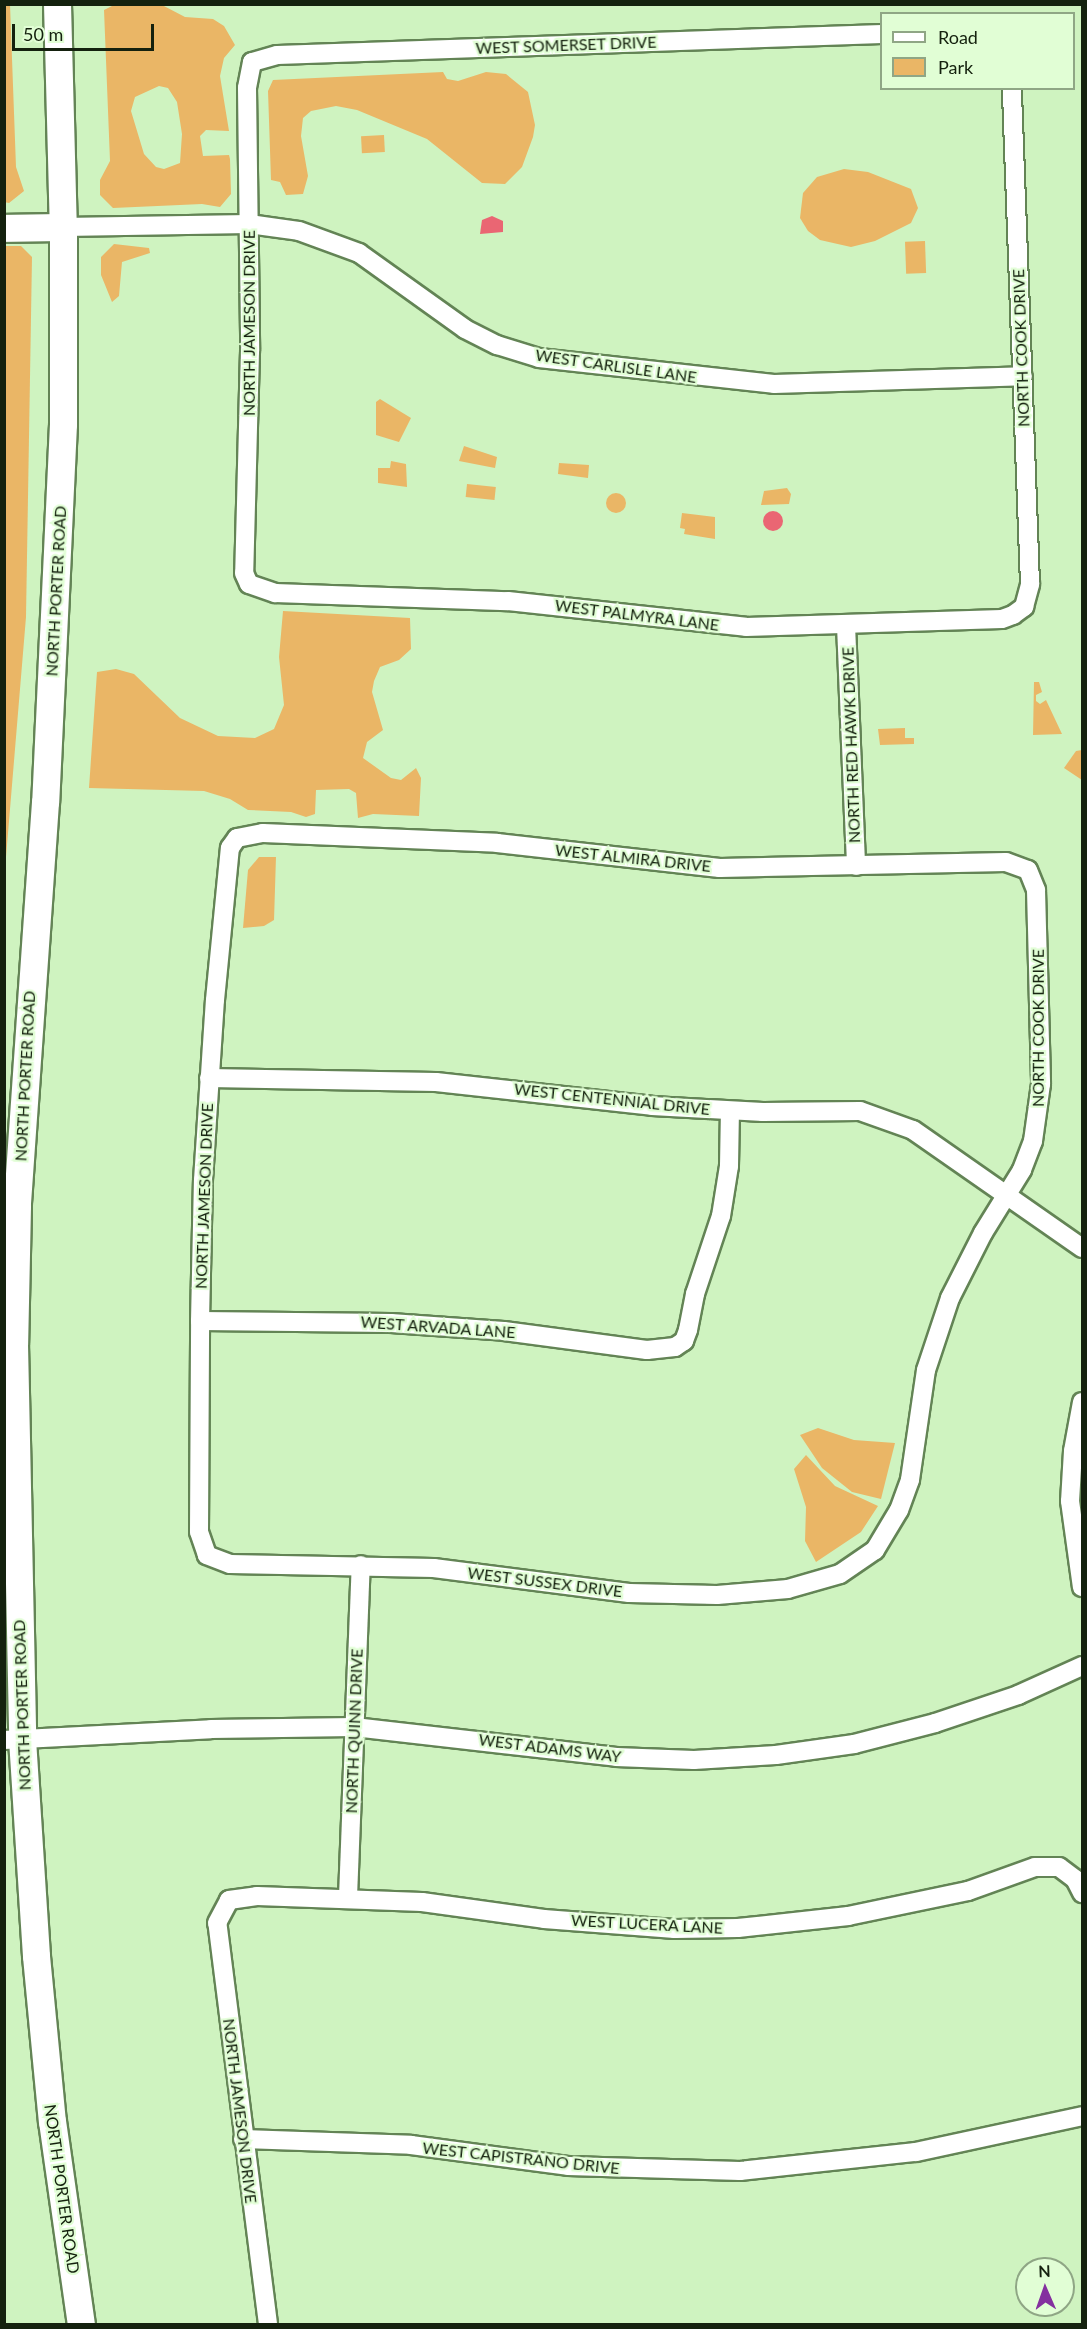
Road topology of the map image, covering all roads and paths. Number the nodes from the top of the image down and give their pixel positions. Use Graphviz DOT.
graph roads {
  1 [pos="57,4"];
  2 [pos="880,34"];
  3 [pos="252,62"];
  4 [pos="1012,90"];
  5 [pos="249,224"];
  6 [pos="63,227"];
  7 [pos="4,228"];
  8 [pos="1023,376"];
  9 [pos="249,584"];
  10 [pos="1024,607"];
  11 [pos="846,625"];
  12 [pos="237,838"];
  13 [pos="856,866"];
  14 [pos="1028,870"];
  15 [pos="209,1078"];
  16 [pos="730,1111"];
  17 [pos="1006,1195"];
  18 [pos="1083,1248"];
  19 [pos="200,1321"];
  20 [pos="1083,1402"];
  21 [pos="875,1550"];
  22 [pos="207,1555"];
  23 [pos="361,1565"];
  24 [pos="1083,1587"];
  25 [pos="1083,1666"];
  26 [pos="354,1727"];
  27 [pos="13,1739"];
  28 [pos="1083,1893"];
  29 [pos="348,1897"];
  30 [pos="229,1900"];
  31 [pos="1083,2116"];
  32 [pos="243,2139"];
  33 [pos="81,2325"];
  34 [pos="268,2325"];
  1 -- 6 [label="street, NORTH PORTER ROAD"];
  2 -- 3 [label="street, WEST SOMERSET DRIVE"];
  3 -- 5 [label="street, NORTH JAMESON DRIVE"];
  4 -- 8 [label="street, NORTH COOK DRIVE"];
  5 -- 6 [label="street, WEST CARLISLE LANE"];
  5 -- 8 [label="street, WEST CARLISLE LANE"];
  5 -- 9 [label="street, NORTH JAMESON DRIVE"];
  6 -- 7 [label="street"];
  6 -- 27 [label="street, NORTH PORTER ROAD"];
  8 -- 10 [label="street, NORTH COOK DRIVE"];
  9 -- 11 [label="street, WEST PALMYRA LANE"];
  10 -- 11 [label="street, WEST PALMYRA LANE"];
  11 -- 13 [label="street, NORTH RED HAWK DRIVE"];
  12 -- 13 [label="street, WEST ALMIRA DRIVE"];
  12 -- 15 [label="street, NORTH JAMESON DRIVE"];
  13 -- 14 [label="street, WEST ALMIRA DRIVE"];
  14 -- 17 [label="street, NORTH COOK DRIVE"];
  15 -- 16 [label="street, WEST CENTENNIAL DRIVE"];
  15 -- 19 [label="street, NORTH JAMESON DRIVE"];
  16 -- 17 [label="street, WEST CENTENNIAL DRIVE"];
  16 -- 19 [label="street, WEST ARVADA LANE"];
  17 -- 18 [label="street, WEST CENTENNIAL DRIVE"];
  17 -- 21 [label="street, NORTH COOK DRIVE"];
  19 -- 22 [label="street, NORTH JAMESON DRIVE"];
  20 -- 24 [label="street"];
  21 -- 23 [label="street, WEST SUSSEX DRIVE"];
  22 -- 23 [label="street, WEST SUSSEX DRIVE"];
  23 -- 26 [label="street, NORTH QUINN DRIVE"];
  25 -- 26 [label="street, WEST ADAMS WAY"];
  26 -- 27 [label="street, WEST ADAMS WAY"];
  26 -- 29 [label="street, NORTH QUINN DRIVE"];
  27 -- 33 [label="street, NORTH PORTER ROAD"];
  28 -- 29 [label="street, WEST LUCERA LANE"];
  29 -- 30 [label="street, WEST LUCERA LANE"];
  30 -- 32 [label="street, NORTH JAMESON DRIVE"];
  31 -- 32 [label="street, WEST CAPISTRANO DRIVE"];
  32 -- 34 [label="street, NORTH JAMESON DRIVE"];
}
